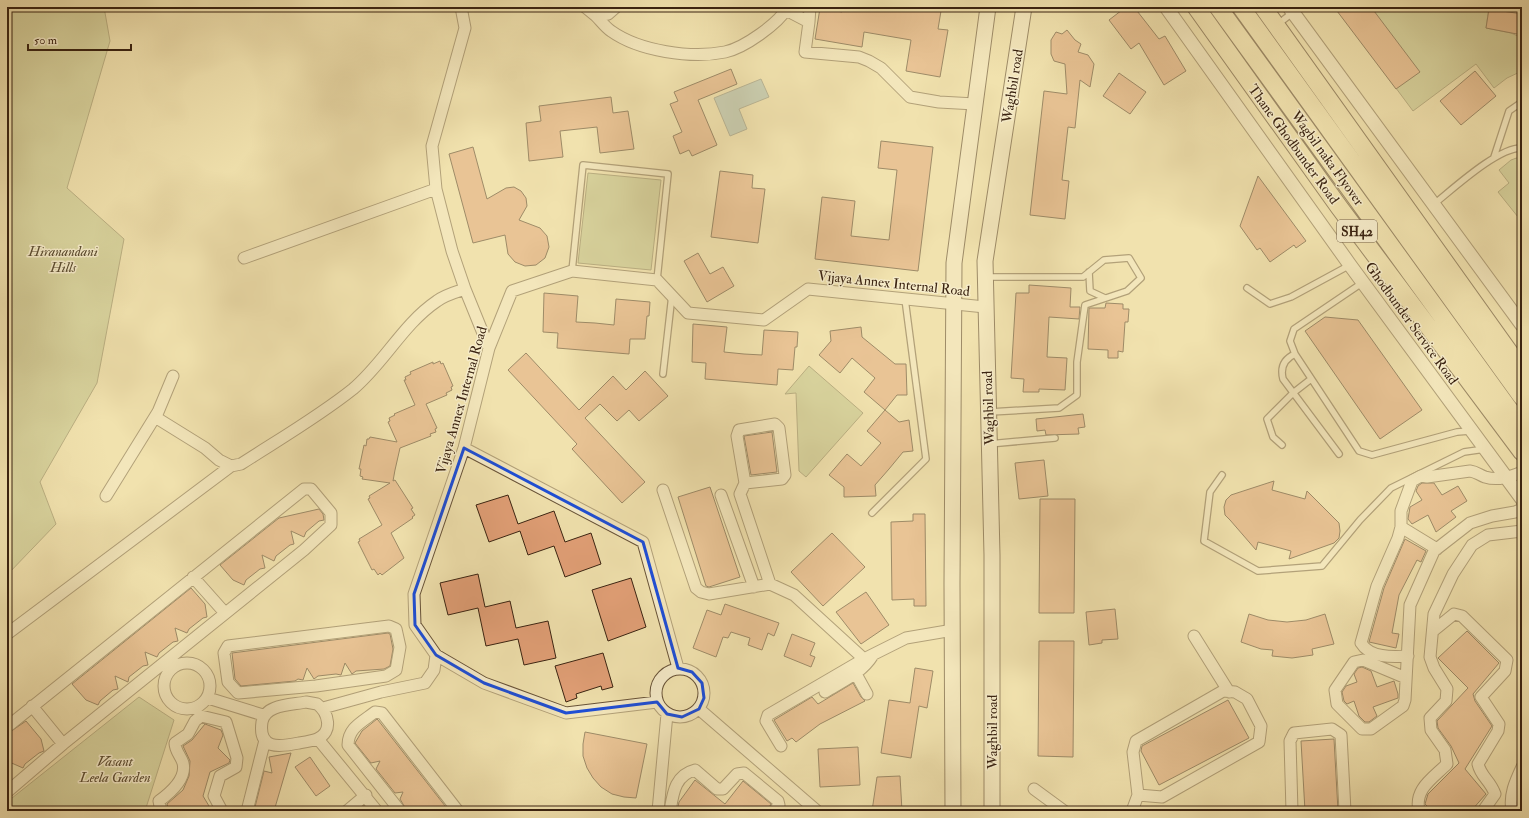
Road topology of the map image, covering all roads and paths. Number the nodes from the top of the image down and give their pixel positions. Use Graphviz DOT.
graph roads {
  1 [pos="461,7"];
  2 [pos="585,7"];
  3 [pos="616,7"];
  4 [pos="810,7"];
  5 [pos="988,7"];
  6 [pos="1024,7"];
  7 [pos="1166,7"];
  8 [pos="1196,7"];
  9 [pos="1218,7"];
  10 [pos="1241,7"];
  11 [pos="1263,7"];
  12 [pos="787,8"];
  13 [pos="1294,9"];
  14 [pos="596,16"];
  15 [pos="809,22"];
  16 [pos="1276,26"];
  17 [pos="1522,102"];
  18 [pos="975,104"];
  19 [pos="1522,148"];
  20 [pos="1494,157"];
  21 [pos="436,189"];
  22 [pos="1434,205"];
  23 [pos="244,258"];
  24 [pos="1350,265"];
  25 [pos="572,271"];
  26 [pos="1089,272"];
  27 [pos="985,277"];
  28 [pos="657,280"];
  29 [pos="1363,283"];
  30 [pos="1247,288"];
  31 [pos="465,289"];
  32 [pos="672,295"];
  33 [pos="1105,298"];
  34 [pos="905,300"];
  35 [pos="953,305"];
  36 [pos="985,307"];
  37 [pos="1522,325"];
  38 [pos="489,348"];
  39 [pos="1295,354"];
  40 [pos="1522,370"];
  41 [pos="663,374"];
  42 [pos="172,376"];
  43 [pos="1311,379"];
  44 [pos="1294,393"];
  45 [pos="1522,397"];
  46 [pos="988,412"];
  47 [pos="155,417"];
  48 [pos="1522,426"];
  49 [pos="1470,430"];
  50 [pos="1055,438"];
  51 [pos="989,444"];
  52 [pos="1282,445"];
  53 [pos="464,448"];
  54 [pos="1485,449"];
  55 [pos="1522,452"];
  56 [pos="1339,454"];
  57 [pos="231,466"];
  58 [pos="1522,472"];
  59 [pos="1222,475"];
  60 [pos="1507,478"];
  61 [pos="745,483"];
  62 [pos="663,490"];
  63 [pos="721,495"];
  64 [pos="106,496"];
  65 [pos="1522,499"];
  66 [pos="1522,509"];
  67 [pos="872,513"];
  68 [pos="1401,526"];
  69 [pos="1522,531"];
  70 [pos="1437,549"];
  71 [pos="193,577"];
  72 [pos="770,584"];
  73 [pos="754,587"];
  74 [pos="225,613"];
  75 [pos="953,630"];
  76 [pos="1433,631"];
  77 [pos="7,634"];
  78 [pos="1194,636"];
  79 [pos="436,655"];
  80 [pos="1408,656"];
  81 [pos="869,657"];
  82 [pos="171,663"];
  83 [pos="678,668"];
  84 [pos="856,674"];
  85 [pos="1406,678"];
  86 [pos="316,686"];
  87 [pos="825,692"];
  88 [pos="1229,692"];
  89 [pos="867,694"];
  90 [pos="208,698"];
  91 [pos="657,702"];
  92 [pos="32,706"];
  93 [pos="320,706"];
  94 [pos="699,709"];
  95 [pos="667,714"];
  96 [pos="263,715"];
  97 [pos="7,727"];
  98 [pos="318,739"];
  99 [pos="265,740"];
  100 [pos="63,744"];
  101 [pos="782,746"];
  102 [pos="1522,767"];
  103 [pos="1034,789"];
  104 [pos="7,792"];
  105 [pos="366,795"];
  106 [pos="1138,795"];
  107 [pos="161,811"];
  108 [pos="222,811"];
  109 [pos="247,811"];
  110 [pos="347,811"];
  111 [pos="377,811"];
  112 [pos="400,811"];
  113 [pos="458,811"];
  114 [pos="658,811"];
  115 [pos="670,811"];
  116 [pos="774,811"];
  117 [pos="817,811"];
  118 [pos="953,811"];
  119 [pos="992,811"];
  120 [pos="1064,811"];
  121 [pos="1132,811"];
  122 [pos="1292,811"];
  123 [pos="1345,811"];
  124 [pos="1419,811"];
  125 [pos="1483,811"];
  126 [pos="1512,811"];
  1 -- 21 [label="street"];
  2 -- 14 [label="street"];
  3 -- 14 [label="street"];
  4 -- 15 [label="street"];
  5 -- 18 [label="main road"];
  6 -- 27 [label="main road, Waghbil road"];
  7 -- 24 [label="street, Ghodbunder Service Road"];
  8 -- 55 [label="main road, Thane Ghodbunder Road / SH42"];
  9 -- 48 [label="main road, Wagbil naka Flyover"];
  10 -- 45 [label="main road, Wagbil naka Flyover"];
  11 -- 16 [label="main road"];
  12 -- 14 [label="street"];
  12 -- 15 [label="street"];
  13 -- 16 [label="lane"];
  13 -- 22 [label="street"];
  15 -- 18 [label="street"];
  16 -- 40 [label="main road"];
  17 -- 20 [label="lane"];
  18 -- 35 [label="main road"];
  19 -- 20 [label="lane"];
  20 -- 22 [label="lane"];
  21 -- 23 [label="street"];
  21 -- 31 [label="street"];
  22 -- 37 [label="street"];
  24 -- 29 [label="street, Ghodbunder Service Road"];
  24 -- 30 [label="lane"];
  25 -- 28 [label="street, Vijaya Annex Internal Road"];
  25 -- 28 [label="lane"];
  25 -- 38 [label="street, Vijaya Annex Internal Road"];
  26 -- 27 [label="lane"];
  26 -- 33 [label="lane"];
  26 -- 33 [label="lane"];
  27 -- 36 [label="main road, Waghbil road"];
  28 -- 32 [label="street, Vijaya Annex Internal Road"];
  29 -- 39 [label="lane"];
  29 -- 49 [label="street, Ghodbunder Service Road"];
  31 -- 38 [label="street"];
  31 -- 57 [label="street"];
  32 -- 34 [label="street, Vijaya Annex Internal Road"];
  32 -- 41 [label="lane"];
  33 -- 46 [label="lane"];
  34 -- 35 [label="street, Vijaya Annex Internal Road"];
  34 -- 67 [label="lane"];
  35 -- 36 [label="street, Vijaya Annex Internal Road"];
  35 -- 75 [label="main road"];
  36 -- 46 [label="main road, Waghbil road"];
  38 -- 53 [label="street, Vijaya Annex Internal Road"];
  39 -- 43 [label="lane"];
  39 -- 44 [label="lane"];
  42 -- 47 [label="street"];
  43 -- 44 [label="lane"];
  43 -- 49 [label="lane"];
  44 -- 52 [label="lane"];
  44 -- 56 [label="lane"];
  46 -- 51 [label="main road, Waghbil road"];
  47 -- 57 [label="street"];
  47 -- 64 [label="street"];
  49 -- 54 [label="street, Ghodbunder Service Road"];
  50 -- 51 [label="lane"];
  51 -- 119 [label="main road, Waghbil road"];
  53 -- 79 [label="street, Vijaya Annex Internal Road"];
  53 -- 83 [label="street"];
  54 -- 59 [label="lane"];
  54 -- 60 [label="street, Ghodbunder Service Road"];
  57 -- 77 [label="street"];
  58 -- 60 [label="street"];
  60 -- 65 [label="street, Ghodbunder Service Road"];
  60 -- 68 [label="street"];
  61 -- 61 [label="street"];
  61 -- 72 [label="street"];
  62 -- 73 [label="street"];
  63 -- 73 [label="street"];
  66 -- 70 [label="street"];
  68 -- 70 [label="street"];
  68 -- 80 [label="street"];
  69 -- 76 [label="street"];
  70 -- 80 [label="street"];
  71 -- 74 [label="street"];
  71 -- 74 [label="street"];
  71 -- 92 [label="street"];
  72 -- 73 [label="street"];
  72 -- 81 [label="street"];
  74 -- 82 [label="street"];
  75 -- 81 [label="street"];
  75 -- 118 [label="main road"];
  76 -- 124 [label="street"];
  76 -- 125 [label="street"];
  78 -- 88 [label="street"];
  79 -- 91 [label="street, Vijaya Annex Internal Road"];
  79 -- 93 [label="street"];
  80 -- 85 [label="street"];
  81 -- 84 [label="street"];
  81 -- 101 [label="street"];
  82 -- 90 [label="street"];
  82 -- 90 [label="street"];
  82 -- 100 [label="street"];
  83 -- 91 [label="street"];
  83 -- 94 [label="street"];
  84 -- 87 [label="street"];
  84 -- 89 [label="street"];
  85 -- 85 [label="street"];
  86 -- 86 [label="street"];
  86 -- 93 [label="street"];
  88 -- 106 [label="street"];
  88 -- 106 [label="street"];
  90 -- 96 [label="street"];
  91 -- 95 [label="street"];
  92 -- 97 [label="street"];
  92 -- 100 [label="street"];
  93 -- 96 [label="street"];
  93 -- 98 [label="street"];
  94 -- 95 [label="street"];
  94 -- 117 [label="street"];
  95 -- 114 [label="street"];
  96 -- 99 [label="street"];
  98 -- 99 [label="street"];
  98 -- 105 [label="street"];
  99 -- 109 [label="street"];
  100 -- 104 [label="street"];
  102 -- 126 [label="street"];
  103 -- 120 [label="street"];
  105 -- 110 [label="street"];
  105 -- 111 [label="street"];
  106 -- 121 [label="street"];
  107 -- 108 [label="street"];
  112 -- 113 [label="street"];
  115 -- 116 [label="street"];
  122 -- 123 [label="street"];
}
